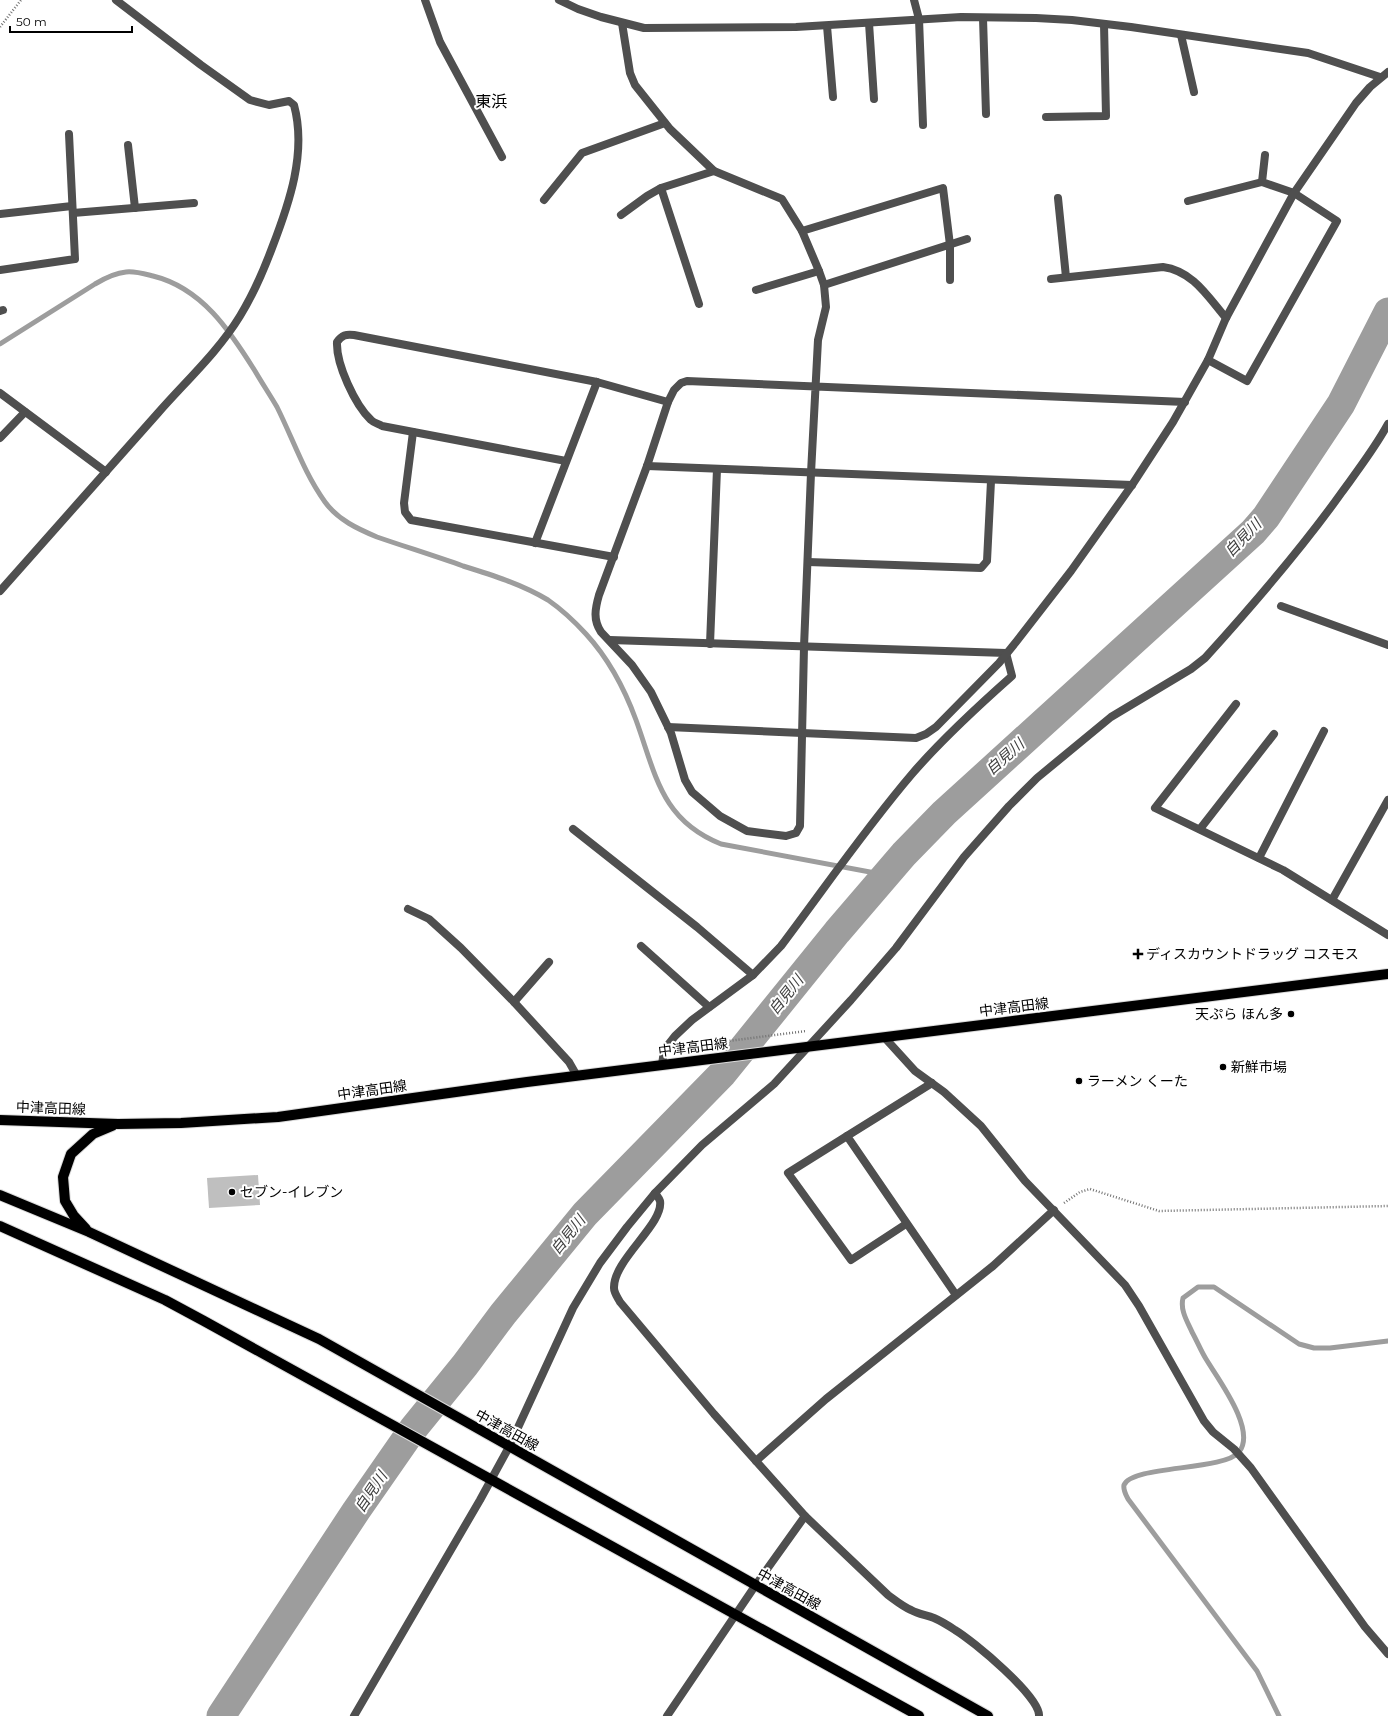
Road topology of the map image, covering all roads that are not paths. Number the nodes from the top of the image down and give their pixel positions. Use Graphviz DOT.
graph roads {
  1 [pos="116,0"];
  2 [pos="425,0"];
  3 [pos="559,0"];
  4 [pos="914,0"];
  5 [pos="984,18"];
  6 [pos="919,19"];
  7 [pos="622,23"];
  8 [pos="869,23"];
  9 [pos="1104,24"];
  10 [pos="827,26"];
  11 [pos="1181,35"];
  12 [pos="1388,72"];
  13 [pos="1380,77"];
  14 [pos="1194,92"];
  15 [pos="834,97"];
  16 [pos="874,99"];
  17 [pos="986,114"];
  18 [pos="1046,117"];
  19 [pos="665,123"];
  20 [pos="923,126"];
  21 [pos="69,134"];
  22 [pos="128,145"];
  23 [pos="1265,155"];
  24 [pos="502,157"];
  25 [pos="714,171"];
  26 [pos="1262,182"];
  27 [pos="661,188"];
  28 [pos="1294,193"];
  29 [pos="1058,198"];
  30 [pos="544,200"];
  31 [pos="1188,201"];
  32 [pos="194,203"];
  33 [pos="134,208"];
  34 [pos="73,209"];
  35 [pos="0,214"];
  36 [pos="621,215"];
  37 [pos="802,231"];
  38 [pos="967,239"];
  39 [pos="950,245"];
  40 [pos="0,270"];
  41 [pos="819,271"];
  42 [pos="1066,278"];
  43 [pos="1050,279"];
  44 [pos="950,280"];
  45 [pos="824,285"];
  46 [pos="756,290"];
  47 [pos="699,304"];
  48 [pos="1226,318"];
  49 [pos="1208,360"];
  50 [pos="597,382"];
  51 [pos="815,386"];
  52 [pos="0,393"];
  53 [pos="668,402"];
  54 [pos="1185,402"];
  55 [pos="25,412"];
  56 [pos="1388,424"];
  57 [pos="413,432"];
  58 [pos="0,438"];
  59 [pos="566,461"];
  60 [pos="647,466"];
  61 [pos="717,469"];
  62 [pos="106,472"];
  63 [pos="811,473"];
  64 [pos="991,481"];
  65 [pos="1132,485"];
  66 [pos="535,543"];
  67 [pos="614,557"];
  68 [pos="808,562"];
  69 [pos="0,592"];
  70 [pos="1281,606"];
  71 [pos="610,640"];
  72 [pos="710,644"];
  73 [pos="1388,645"];
  74 [pos="804,647"];
  75 [pos="1006,653"];
  76 [pos="1236,704"];
  77 [pos="668,727"];
  78 [pos="1324,731"];
  79 [pos="802,732"];
  80 [pos="1274,734"];
  81 [pos="1388,800"];
  82 [pos="572,828"];
  83 [pos="1200,829"];
  84 [pos="1259,858"];
  85 [pos="1332,900"];
  86 [pos="408,909"];
  87 [pos="1388,935"];
  88 [pos="642,946"];
  89 [pos="549,962"];
  90 [pos="1388,974"];
  91 [pos="753,975"];
  92 [pos="514,1002"];
  93 [pos="710,1006"];
  94 [pos="885,1038"];
  95 [pos="807,1047"];
  96 [pos="663,1065"];
  97 [pos="577,1076"];
  98 [pos="932,1083"];
  99 [pos="0,1120"];
  100 [pos="118,1124"];
  101 [pos="847,1136"];
  102 [pos="655,1194"];
  103 [pos="0,1195"];
  104 [pos="1054,1210"];
  105 [pos="906,1224"];
  106 [pos="0,1225"];
  107 [pos="89,1232"];
  108 [pos="956,1295"];
  109 [pos="509,1447"];
  110 [pos="756,1461"];
  111 [pos="805,1516"];
  112 [pos="755,1586"];
  113 [pos="736,1615"];
  114 [pos="1388,1654"];
  115 [pos="354,1716"];
  116 [pos="667,1716"];
  117 [pos="919,1716"];
  118 [pos="988,1716"];
  119 [pos="1039,1716"];
  1 -- 62 [label="street"];
  2 -- 24 [label="street"];
  3 -- 7 [label="street"];
  4 -- 6 [label="street"];
  5 -- 6 [label="street"];
  5 -- 9 [label="street"];
  5 -- 17 [label="street"];
  6 -- 8 [label="street"];
  6 -- 20 [label="street"];
  7 -- 10 [label="street"];
  7 -- 19 [label="street"];
  8 -- 10 [label="street"];
  8 -- 16 [label="street"];
  9 -- 11 [label="street"];
  9 -- 18 [label="street"];
  10 -- 15 [label="street"];
  11 -- 13 [label="street"];
  11 -- 14 [label="street"];
  12 -- 13 [label="street"];
  13 -- 28 [label="street"];
  19 -- 25 [label="street"];
  19 -- 30 [label="street"];
  21 -- 34 [label="street"];
  22 -- 33 [label="street"];
  23 -- 26 [label="street"];
  25 -- 27 [label="street"];
  25 -- 37 [label="street"];
  26 -- 28 [label="street"];
  26 -- 31 [label="street"];
  27 -- 36 [label="street"];
  27 -- 47 [label="street"];
  28 -- 48 [label="street"];
  28 -- 49 [label="street"];
  29 -- 42 [label="street"];
  32 -- 33 [label="street"];
  33 -- 34 [label="street"];
  34 -- 35 [label="street"];
  34 -- 40 [label="street"];
  37 -- 39 [label="street"];
  37 -- 41 [label="street"];
  38 -- 39 [label="street"];
  39 -- 44 [label="street"];
  39 -- 45 [label="street"];
  41 -- 45 [label="street"];
  41 -- 46 [label="street"];
  42 -- 43 [label="street"];
  42 -- 48 [label="street"];
  45 -- 51 [label="street"];
  48 -- 49 [label="street"];
  49 -- 54 [label="street"];
  50 -- 53 [label="street"];
  50 -- 57 [label="street"];
  50 -- 59 [label="street"];
  51 -- 53 [label="street"];
  51 -- 54 [label="street"];
  51 -- 63 [label="street"];
  52 -- 55 [label="street"];
  53 -- 60 [label="street"];
  54 -- 65 [label="street"];
  55 -- 58 [label="street"];
  55 -- 62 [label="street"];
  56 -- 95 [label="street"];
  57 -- 59 [label="street"];
  57 -- 66 [label="street"];
  59 -- 66 [label="street"];
  60 -- 61 [label="street"];
  60 -- 67 [label="street"];
  61 -- 63 [label="street"];
  61 -- 72 [label="street"];
  62 -- 69 [label="street"];
  63 -- 64 [label="street"];
  63 -- 68 [label="street"];
  64 -- 65 [label="street"];
  64 -- 68 [label="street"];
  65 -- 75 [label="street"];
  66 -- 67 [label="street"];
  67 -- 71 [label="street"];
  68 -- 74 [label="street"];
  70 -- 73 [label="street"];
  71 -- 72 [label="street"];
  71 -- 77 [label="street"];
  72 -- 74 [label="street"];
  74 -- 75 [label="street"];
  74 -- 79 [label="street"];
  75 -- 79 [label="street"];
  75 -- 91 [label="street"];
  76 -- 83 [label="street"];
  77 -- 79 [label="street"];
  77 -- 79 [label="street"];
  78 -- 84 [label="street"];
  80 -- 83 [label="street"];
  81 -- 85 [label="street"];
  82 -- 91 [label="street"];
  83 -- 84 [label="street"];
  84 -- 85 [label="street"];
  85 -- 87 [label="street"];
  86 -- 92 [label="street"];
  88 -- 93 [label="street"];
  89 -- 92 [label="street"];
  90 -- 94 [label="main road, 中津高田線"];
  91 -- 93 [label="street"];
  92 -- 97 [label="street"];
  93 -- 96 [label="street"];
  94 -- 95 [label="main road, 中津高田線"];
  94 -- 98 [label="street"];
  95 -- 96 [label="main road, 中津高田線"];
  95 -- 102 [label="street"];
  96 -- 97 [label="main road, 中津高田線"];
  97 -- 100 [label="main road, 中津高田線"];
  98 -- 101 [label="street"];
  98 -- 104 [label="street"];
  99 -- 100 [label="main road, 中津高田線"];
  100 -- 107 [label="main road"];
  101 -- 105 [label="street"];
  101 -- 105 [label="street"];
  102 -- 109 [label="street"];
  102 -- 110 [label="street"];
  103 -- 107 [label="main road, 中津高田線"];
  104 -- 108 [label="street"];
  104 -- 114 [label="street"];
  105 -- 108 [label="street"];
  106 -- 113 [label="main road"];
  107 -- 109 [label="main road, 中津高田線"];
  108 -- 110 [label="street"];
  109 -- 112 [label="main road, 中津高田線"];
  109 -- 115 [label="street"];
  110 -- 111 [label="street"];
  111 -- 112 [label="street"];
  111 -- 119 [label="street"];
  112 -- 113 [label="street"];
  112 -- 118 [label="main road, 中津高田線"];
  113 -- 116 [label="street"];
  113 -- 117 [label="main road"];
}
